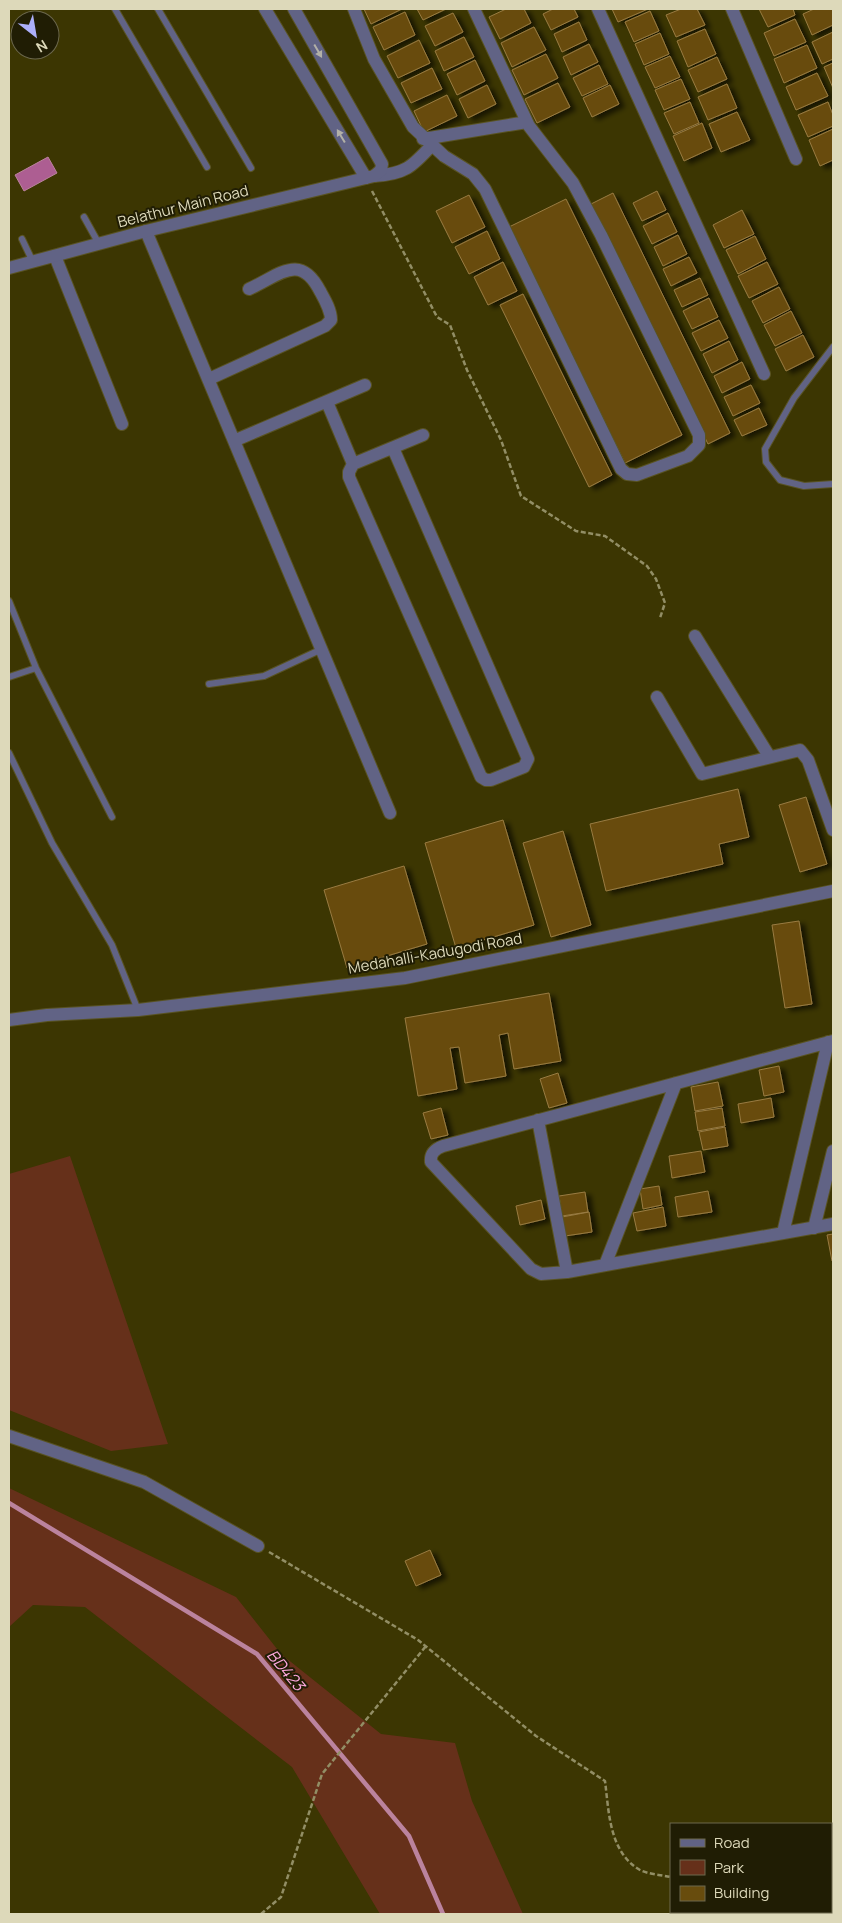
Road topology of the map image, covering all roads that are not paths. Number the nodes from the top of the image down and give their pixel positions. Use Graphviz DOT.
graph roads {
  1 [pos="115,9"];
  2 [pos="158,9"];
  3 [pos="265,9"];
  4 [pos="294,9"];
  5 [pos="354,9"];
  6 [pos="474,9"];
  7 [pos="598,9"];
  8 [pos="732,9"];
  9 [pos="527,122"];
  10 [pos="428,142"];
  11 [pos="796,159"];
  12 [pos="207,167"];
  13 [pos="251,168"];
  14 [pos="370,177"];
  15 [pos="84,217"];
  16 [pos="146,231"];
  17 [pos="22,239"];
  18 [pos="99,244"];
  19 [pos="55,256"];
  20 [pos="33,262"];
  21 [pos="9,268"];
  22 [pos="249,289"];
  23 [pos="833,346"];
  24 [pos="764,374"];
  25 [pos="209,379"];
  26 [pos="365,385"];
  27 [pos="326,402"];
  28 [pos="122,424"];
  29 [pos="423,435"];
  30 [pos="236,440"];
  31 [pos="393,448"];
  32 [pos="353,464"];
  33 [pos="833,484"];
  34 [pos="9,602"];
  35 [pos="695,636"];
  36 [pos="322,649"];
  37 [pos="36,668"];
  38 [pos="9,677"];
  39 [pos="209,684"];
  40 [pos="657,697"];
  41 [pos="9,753"];
  42 [pos="769,756"];
  43 [pos="390,813"];
  44 [pos="112,817"];
  45 [pos="833,830"];
  46 [pos="833,891"];
  47 [pos="138,1010"];
  48 [pos="9,1020"];
  49 [pos="831,1042"];
  50 [pos="676,1083"];
  51 [pos="538,1120"];
  52 [pos="833,1151"];
  53 [pos="833,1224"];
  54 [pos="814,1228"];
  55 [pos="783,1233"];
  56 [pos="605,1265"];
  57 [pos="567,1272"];
  58 [pos="9,1436"];
  59 [pos="258,1546"];
  1 -- 12 [label="lane"];
  2 -- 13 [label="lane"];
  14 -- 3 [label="street, one-way"];
  4 -- 14 [label="street, one-way"];
  5 -- 10 [label="street"];
  6 -- 9 [label="street"];
  7 -- 24 [label="street"];
  8 -- 11 [label="street"];
  9 -- 10 [label="street"];
  9 -- 10 [label="street"];
  10 -- 14 [label="street, Belathur Main Road"];
  14 -- 16 [label="street, Belathur Main Road"];
  15 -- 18 [label="lane"];
  16 -- 18 [label="street, Belathur Main Road"];
  16 -- 25 [label="street"];
  17 -- 20 [label="lane"];
  18 -- 19 [label="street, Belathur Main Road"];
  19 -- 20 [label="street, Belathur Main Road"];
  19 -- 28 [label="street"];
  20 -- 21 [label="street, Belathur Main Road"];
  22 -- 25 [label="street"];
  23 -- 33 [label="lane"];
  25 -- 30 [label="street"];
  26 -- 27 [label="street"];
  27 -- 30 [label="street"];
  27 -- 32 [label="street"];
  29 -- 31 [label="street"];
  30 -- 36 [label="street"];
  31 -- 32 [label="street"];
  31 -- 32 [label="street"];
  34 -- 37 [label="lane"];
  35 -- 42 [label="street"];
  36 -- 39 [label="lane"];
  36 -- 43 [label="street"];
  37 -- 38 [label="lane"];
  37 -- 44 [label="lane"];
  40 -- 42 [label="street"];
  41 -- 47 [label="lane"];
  42 -- 45 [label="street"];
  46 -- 47 [label="street, Medahalli-Kadugodi Road"];
  47 -- 48 [label="street, Medahalli-Kadugodi Road"];
  49 -- 50 [label="street"];
  49 -- 55 [label="street"];
  50 -- 51 [label="street"];
  50 -- 56 [label="street"];
  51 -- 57 [label="street"];
  51 -- 57 [label="street"];
  52 -- 54 [label="street"];
  53 -- 54 [label="street"];
  54 -- 55 [label="street"];
  55 -- 56 [label="street"];
  56 -- 57 [label="street"];
  58 -- 59 [label="street"];
}
